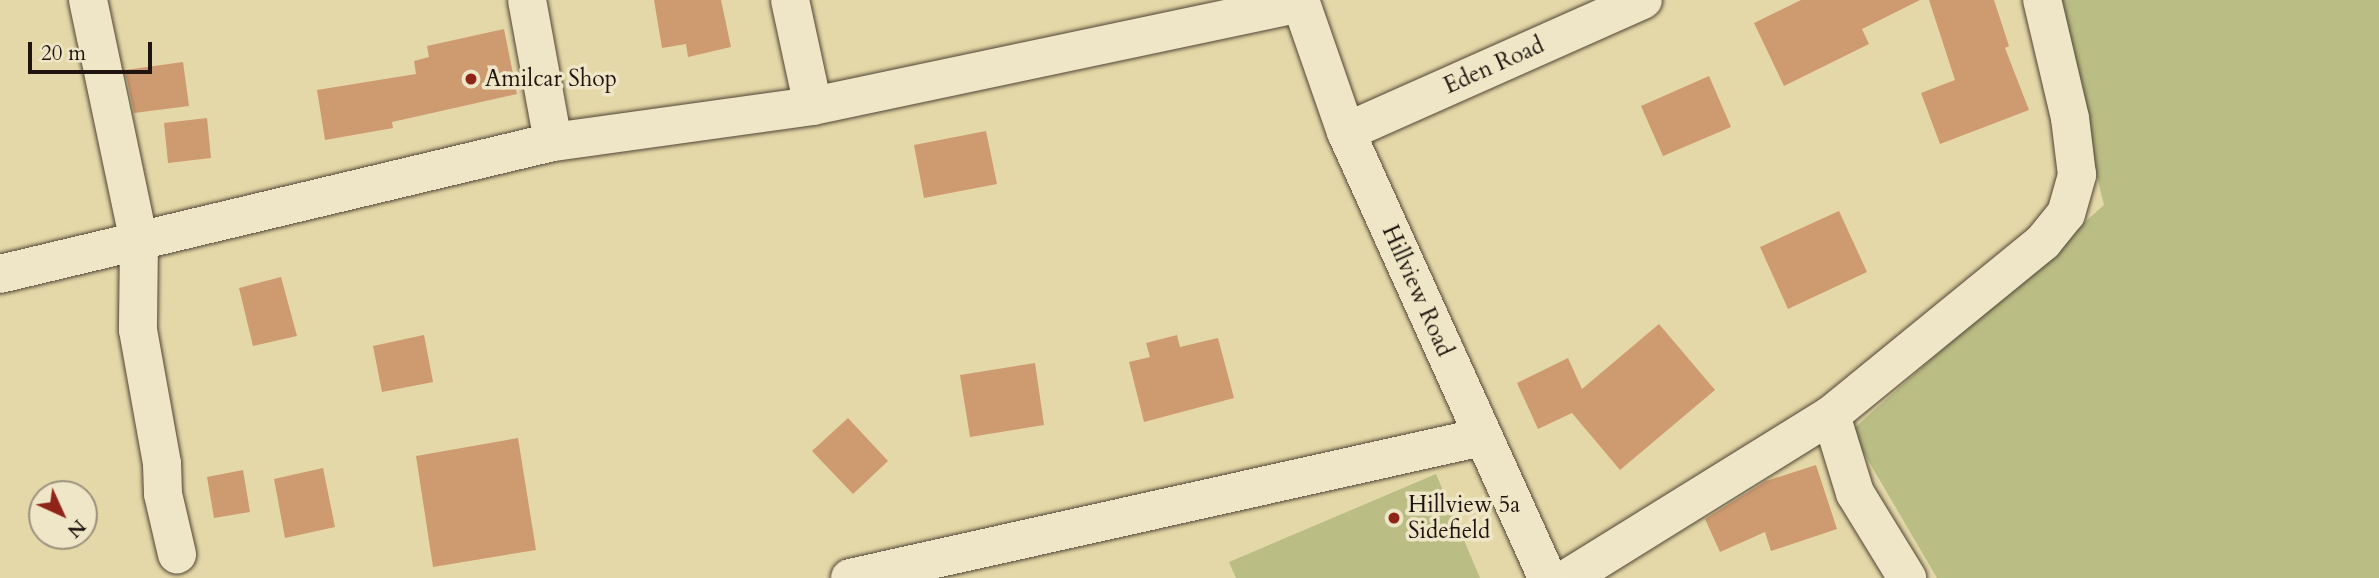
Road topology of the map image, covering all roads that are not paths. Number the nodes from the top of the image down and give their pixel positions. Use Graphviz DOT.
graph roads {
  1 [pos="88,0"];
  2 [pos="527,0"];
  3 [pos="790,0"];
  4 [pos="1643,0"];
  5 [pos="2042,0"];
  6 [pos="1301,2"];
  7 [pos="813,106"];
  8 [pos="1346,132"];
  9 [pos="553,142"];
  10 [pos="139,242"];
  11 [pos="0,274"];
  12 [pos="1831,415"];
  13 [pos="1482,437"];
  14 [pos="177,554"];
  15 [pos="850,578"];
  16 [pos="1546,578"];
  17 [pos="1567,578"];
  18 [pos="1907,578"];
  1 -- 10 [label="street"];
  2 -- 9 [label="street"];
  3 -- 7 [label="street"];
  4 -- 8 [label="street, Eden Road"];
  5 -- 12 [label="street"];
  6 -- 7 [label="street"];
  6 -- 8 [label="street, Hillview Road"];
  7 -- 9 [label="street"];
  8 -- 13 [label="street, Hillview Road"];
  9 -- 10 [label="street"];
  10 -- 11 [label="street"];
  10 -- 14 [label="street"];
  12 -- 17 [label="street"];
  12 -- 18 [label="street"];
  13 -- 15 [label="street"];
  13 -- 16 [label="street, Hillview Road"];
}
